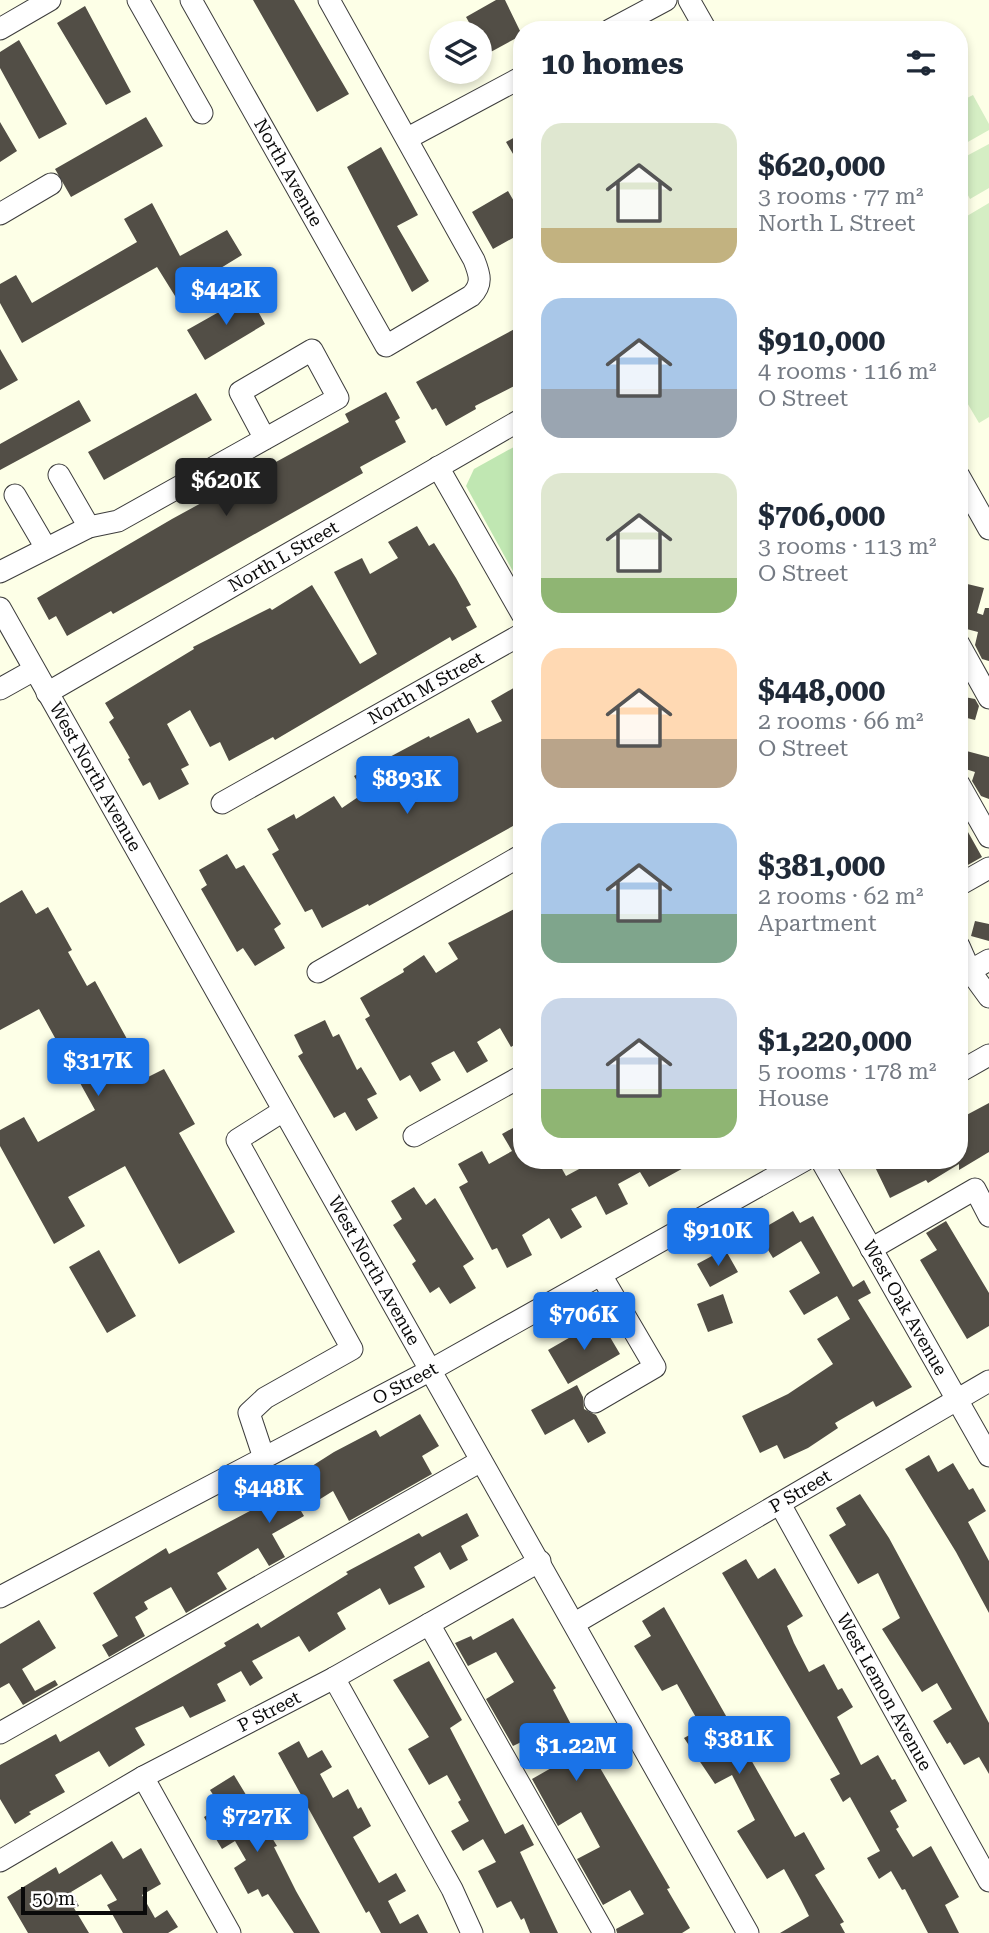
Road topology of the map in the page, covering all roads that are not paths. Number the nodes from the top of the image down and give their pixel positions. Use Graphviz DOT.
graph roads {
  1 [pos="50,0"];
  2 [pos="138,0"];
  3 [pos="191,0"];
  4 [pos="329,0"];
  5 [pos="666,0"];
  6 [pos="689,0"];
  7 [pos="627,21"];
  8 [pos="701,21"];
  9 [pos="0,29"];
  10 [pos="513,82"];
  11 [pos="202,113"];
  12 [pos="408,138"];
  13 [pos="51,184"];
  14 [pos="0,214"];
  15 [pos="513,424"];
  16 [pos="265,439"];
  17 [pos="438,467"];
  18 [pos="59,475"];
  19 [pos="968,492"];
  20 [pos="15,495"];
  21 [pos="89,527"];
  22 [pos="989,529"];
  23 [pos="46,548"];
  24 [pos="0,572"];
  25 [pos="513,598"];
  26 [pos="0,608"];
  27 [pos="513,639"];
  28 [pos="968,660"];
  29 [pos="34,670"];
  30 [pos="0,689"];
  31 [pos="47,693"];
  32 [pos="989,698"];
  33 [pos="968,800"];
  34 [pos="222,803"];
  35 [pos="989,837"];
  36 [pos="513,860"];
  37 [pos="989,868"];
  38 [pos="968,880"];
  39 [pos="989,960"];
  40 [pos="318,972"];
  41 [pos="968,972"];
  42 [pos="968,977"];
  43 [pos="989,998"];
  44 [pos="989,1055"];
  45 [pos="968,1067"];
  46 [pos="513,1081"];
  47 [pos="283,1111"];
  48 [pos="414,1136"];
  49 [pos="789,1169"];
  50 [pos="826,1169"];
  51 [pos="989,1216"];
  52 [pos="871,1249"];
  53 [pos="601,1275"];
  54 [pos="429,1371"];
  55 [pos="989,1381"];
  56 [pos="957,1399"];
  57 [pos="595,1402"];
  58 [pos="989,1456"];
  59 [pos="264,1458"];
  60 [pos="481,1461"];
  61 [pos="780,1504"];
  62 [pos="540,1561"];
  63 [pos="0,1597"];
  64 [pos="575,1623"];
  65 [pos="429,1624"];
  66 [pos="334,1678"];
  67 [pos="0,1733"];
  68 [pos="143,1777"];
  69 [pos="0,1861"];
  70 [pos="989,1881"];
  71 [pos="230,1933"];
  72 [pos="472,1933"];
  73 [pos="604,1933"];
  74 [pos="748,1933"];
  1 -- 9 [label="street"];
  2 -- 11 [label="street"];
  3 -- 12 [label="street, North Avenue"];
  4 -- 12 [label="street"];
  5 -- 7 [label="street"];
  6 -- 8 [label="street"];
  10 -- 12 [label="street"];
  13 -- 14 [label="street"];
  15 -- 17 [label="street, North L Street"];
  16 -- 16 [label="street"];
  16 -- 21 [label="street"];
  17 -- 25 [label="street"];
  17 -- 31 [label="street, North L Street"];
  18 -- 21 [label="street"];
  19 -- 22 [label="street"];
  20 -- 23 [label="street"];
  21 -- 23 [label="street"];
  23 -- 24 [label="street"];
  26 -- 29 [label="street, West North Avenue"];
  27 -- 34 [label="street, North M Street"];
  28 -- 32 [label="street"];
  29 -- 30 [label="street"];
  29 -- 31 [label="street, West North Avenue"];
  31 -- 47 [label="street, West North Avenue"];
  33 -- 35 [label="street"];
  36 -- 40 [label="street"];
  37 -- 38 [label="street"];
  39 -- 41 [label="street"];
  42 -- 43 [label="street"];
  44 -- 45 [label="street"];
  46 -- 48 [label="street"];
  47 -- 54 [label="street, West North Avenue"];
  47 -- 59 [label="street"];
  49 -- 53 [label="street, O Street"];
  50 -- 52 [label="street, West Oak Avenue"];
  51 -- 52 [label="street"];
  52 -- 56 [label="street, West Oak Avenue"];
  53 -- 54 [label="street, O Street"];
  53 -- 57 [label="street"];
  54 -- 59 [label="street, O Street"];
  54 -- 60 [label="street, West North Avenue"];
  55 -- 56 [label="street, P Street"];
  56 -- 58 [label="street, West Oak Avenue"];
  56 -- 61 [label="street, P Street"];
  59 -- 63 [label="street, O Street"];
  60 -- 62 [label="street, West North Avenue"];
  60 -- 67 [label="street"];
  61 -- 64 [label="street, P Street"];
  61 -- 70 [label="street, West Lemon Avenue"];
  62 -- 64 [label="street, West North Avenue"];
  62 -- 65 [label="street, P Street"];
  64 -- 74 [label="street, West North Avenue"];
  65 -- 66 [label="street, P Street"];
  65 -- 73 [label="street"];
  66 -- 68 [label="street, P Street"];
  66 -- 72 [label="street"];
  68 -- 69 [label="street, P Street"];
  68 -- 71 [label="street"];
}
